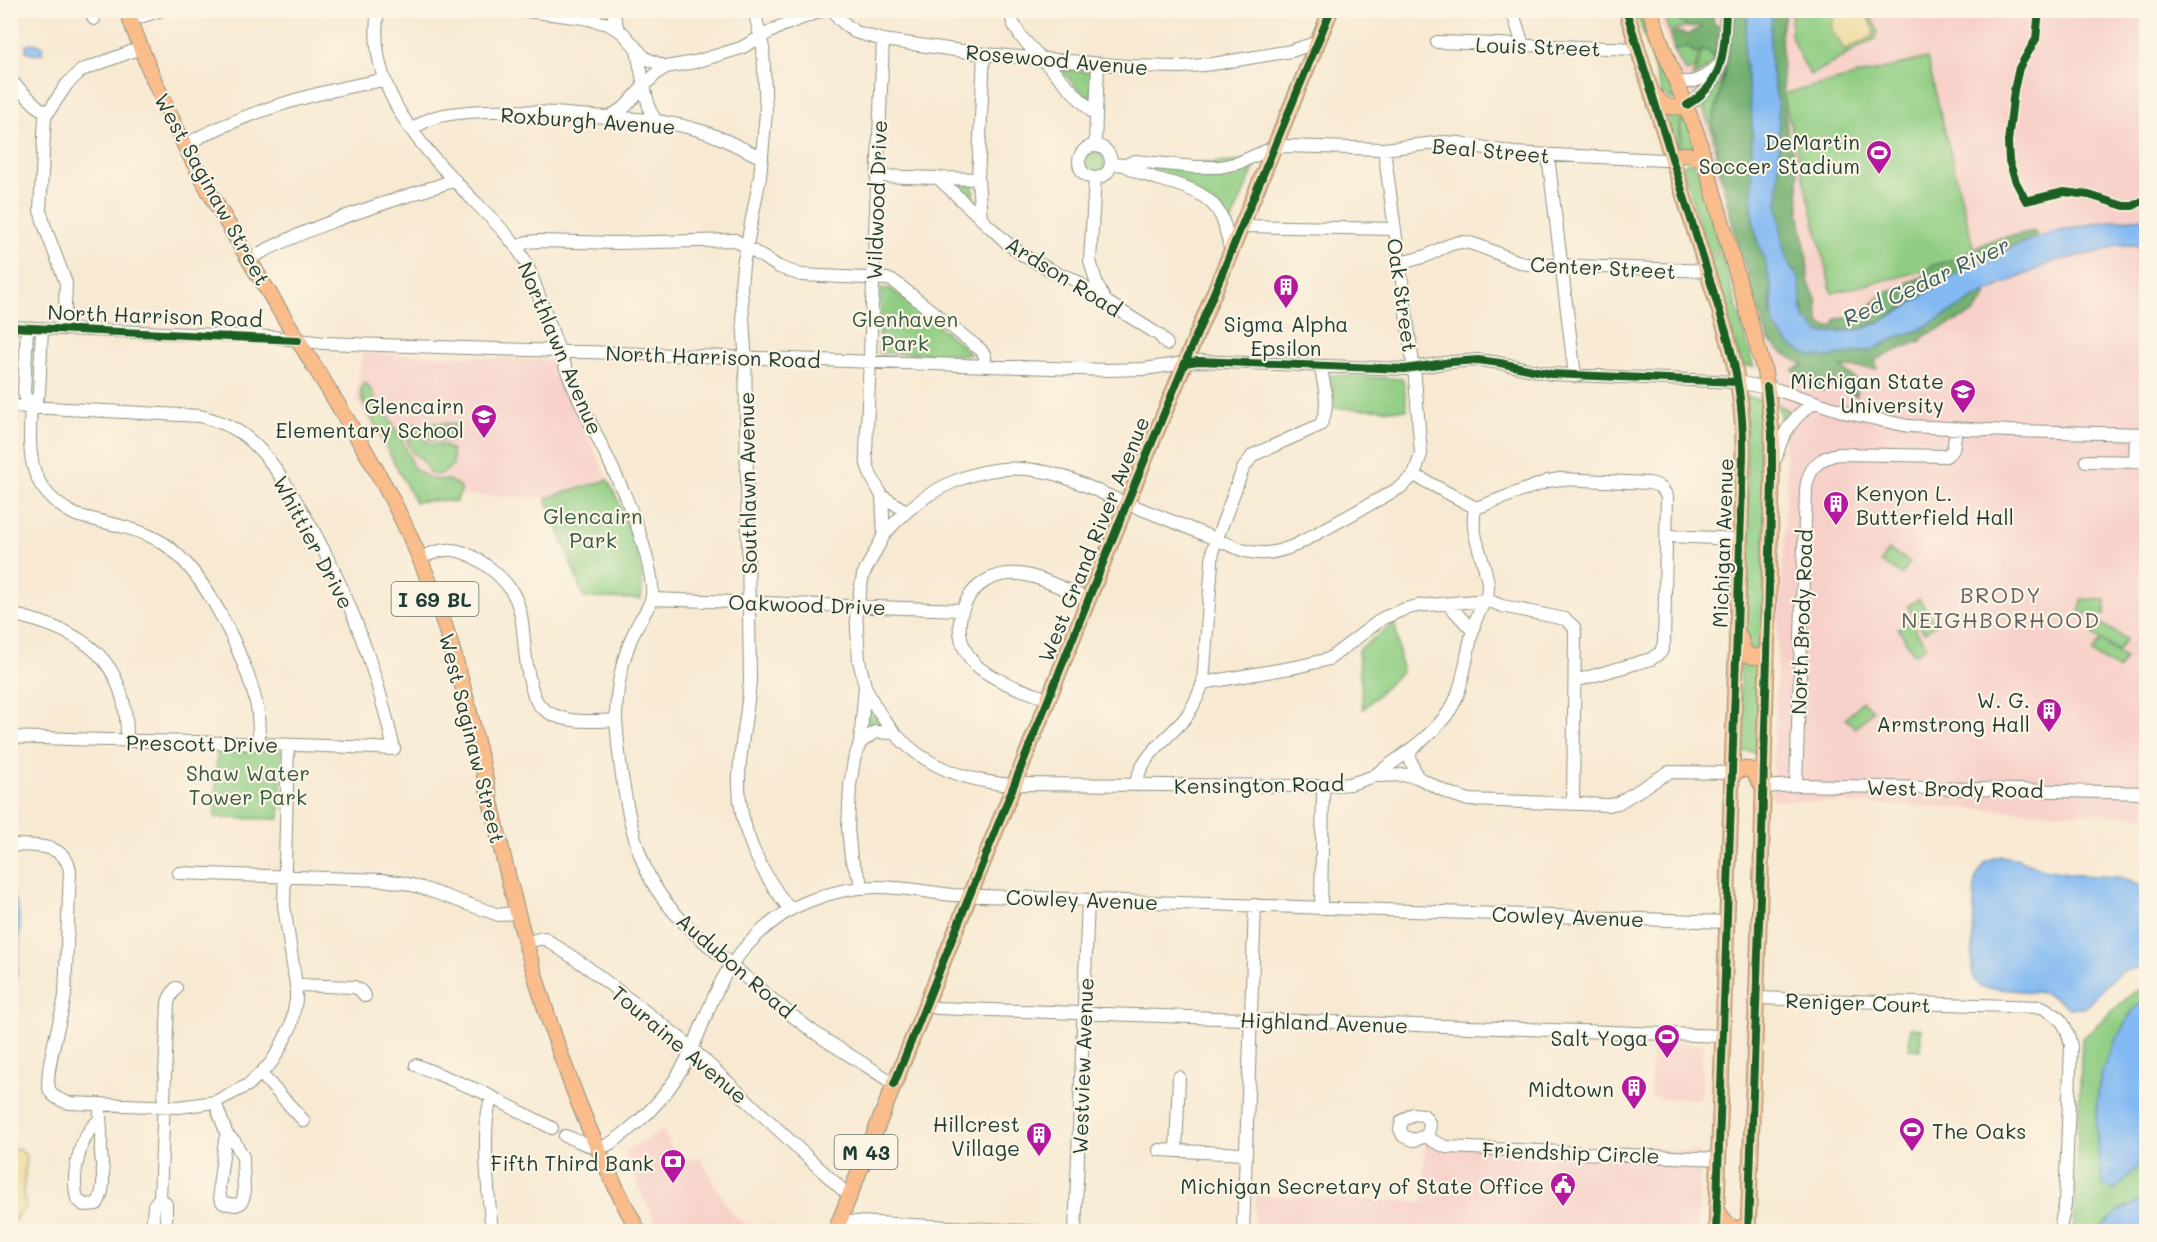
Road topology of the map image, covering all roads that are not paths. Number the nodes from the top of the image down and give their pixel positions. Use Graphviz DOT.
graph roads {
  1 [pos="161,10"];
  2 [pos="378,10"];
  3 [pos="518,10"];
  4 [pos="612,10"];
  5 [pos="754,10"];
  6 [pos="824,10"];
  7 [pos="834,10"];
  8 [pos="1010,10"];
  9 [pos="1331,10"];
  10 [pos="1512,10"];
  11 [pos="1626,10"];
  12 [pos="1650,10"];
  13 [pos="1726,10"];
  14 [pos="129,15"];
  15 [pos="618,29"];
  16 [pos="761,37"];
  17 [pos="883,40"];
  18 [pos="1318,42"];
  19 [pos="1437,42"];
  20 [pos="1523,45"];
  21 [pos="141,48"];
  22 [pos="1638,49"];
  23 [pos="637,50"];
  24 [pos="1291,51"];
  25 [pos="984,54"];
  26 [pos="1040,59"];
  27 [pos="1098,64"];
  28 [pos="1719,65"];
  29 [pos="666,67"];
  30 [pos="1307,68"];
  31 [pos="10,80"];
  32 [pos="383,80"];
  33 [pos="1677,81"];
  34 [pos="1649,85"];
  35 [pos="644,86"];
  36 [pos="1687,105"];
  37 [pos="47,112"];
  38 [pos="1096,116"];
  39 [pos="609,117"];
  40 [pos="657,122"];
  41 [pos="412,130"];
  42 [pos="185,145"];
  43 [pos="1095,146"];
  44 [pos="1275,147"];
  45 [pos="1384,149"];
  46 [pos="1548,156"];
  47 [pos="1672,158"];
  48 [pos="762,159"];
  49 [pos="1111,164"];
  50 [pos="1125,165"];
  51 [pos="1708,169"];
  52 [pos="878,176"];
  53 [pos="938,178"];
  54 [pos="978,179"];
  55 [pos="1095,179"];
  56 [pos="455,180"];
  57 [pos="981,219"];
  58 [pos="1242,226"];
  59 [pos="1395,229"];
  60 [pos="517,247"];
  61 [pos="747,247"];
  62 [pos="1231,252"];
  63 [pos="249,259"];
  64 [pos="1090,261"];
  65 [pos="1399,263"];
  66 [pos="1561,266"];
  67 [pos="1707,271"];
  68 [pos="1068,276"];
  69 [pos="873,279"];
  70 [pos="1105,300"];
  71 [pos="10,327"];
  72 [pos="27,328"];
  73 [pos="42,328"];
  74 [pos="64,329"];
  75 [pos="298,340"];
  76 [pos="1167,344"];
  77 [pos="559,351"];
  78 [pos="745,357"];
  79 [pos="870,361"];
  80 [pos="1185,363"];
  81 [pos="985,365"];
  82 [pos="1320,366"];
  83 [pos="1413,369"];
  84 [pos="1575,376"];
  85 [pos="1737,382"];
  86 [pos="1767,387"];
  87 [pos="1815,402"];
  88 [pos="31,405"];
  89 [pos="10,406"];
  90 [pos="1956,429"];
  91 [pos="2141,434"];
  92 [pos="2086,460"];
  93 [pos="2141,462"];
  94 [pos="1414,475"];
  95 [pos="1772,480"];
  96 [pos="882,496"];
  97 [pos="1127,503"];
  98 [pos="1476,508"];
  99 [pos="906,511"];
  100 [pos="884,535"];
  101 [pos="1667,536"];
  102 [pos="1216,539"];
  103 [pos="1740,539"];
  104 [pos="420,558"];
  105 [pos="652,599"];
  106 [pos="1088,599"];
  107 [pos="1487,600"];
  108 [pos="749,602"];
  109 [pos="1448,604"];
  110 [pos="856,606"];
  111 [pos="962,610"];
  112 [pos="10,614"];
  113 [pos="1737,620"];
  114 [pos="1473,631"];
  115 [pos="1767,653"];
  116 [pos="1575,681"];
  117 [pos="1203,683"];
  118 [pos="865,686"];
  119 [pos="1048,699"];
  120 [pos="616,720"];
  121 [pos="893,733"];
  122 [pos="10,737"];
  123 [pos="127,742"];
  124 [pos="860,743"];
  125 [pos="259,744"];
  126 [pos="288,745"];
  127 [pos="394,749"];
  128 [pos="1411,749"];
  129 [pos="1733,772"];
  130 [pos="1375,776"];
  131 [pos="1417,777"];
  132 [pos="1014,784"];
  133 [pos="1136,784"];
  134 [pos="1796,785"];
  135 [pos="1323,786"];
  136 [pos="1763,787"];
  137 [pos="2146,793"];
  138 [pos="1573,803"];
  139 [pos="10,845"];
  140 [pos="178,873"];
  141 [pos="284,876"];
  142 [pos="863,886"];
  143 [pos="970,895"];
  144 [pos="1088,900"];
  145 [pos="1255,905"];
  146 [pos="1321,908"];
  147 [pos="790,910"];
  148 [pos="518,912"];
  149 [pos="1727,922"];
  150 [pos="526,942"];
  151 [pos="732,966"];
  152 [pos="296,985"];
  153 [pos="176,988"];
  154 [pos="365,996"];
  155 [pos="1757,998"];
  156 [pos="926,1005"];
  157 [pos="1084,1014"];
  158 [pos="1251,1020"];
  159 [pos="1723,1036"];
  160 [pos="692,1049"];
  161 [pos="416,1065"];
  162 [pos="261,1074"];
  163 [pos="1179,1077"];
  164 [pos="894,1084"];
  165 [pos="492,1096"];
  166 [pos="215,1102"];
  167 [pos="100,1105"];
  168 [pos="164,1107"];
  169 [pos="98,1121"];
  170 [pos="304,1121"];
  171 [pos="552,1128"];
  172 [pos="227,1135"];
  173 [pos="565,1136"];
  174 [pos="1426,1136"];
  175 [pos="598,1148"];
  176 [pos="1159,1150"];
  177 [pos="1176,1151"];
  178 [pos="1245,1154"];
  179 [pos="1719,1159"];
  180 [pos="849,1197"];
  181 [pos="160,1198"];
  182 [pos="1717,1209"];
  183 [pos="837,1226"];
  184 [pos="1748,1227"];
  185 [pos="152,1232"];
  186 [pos="166,1232"];
  187 [pos="492,1232"];
  188 [pos="639,1232"];
  189 [pos="1044,1232"];
  190 [pos="1075,1232"];
  191 [pos="1243,1232"];
  192 [pos="1716,1232"];
  193 [pos="2059,1232"];
  1 -- 14 [label="street"];
  2 -- 32 [label="street, Northlawn Avenue"];
  3 -- 15 [label="street"];
  4 -- 15 [label="street"];
  5 -- 16 [label="street, Southlawn Avenue"];
  6 -- 16 [label="street"];
  7 -- 17 [label="street, Rosewood Avenue"];
  8 -- 26 [label="street"];
  9 -- 18 [label="main road, West Grand River Avenue / M 43"];
  10 -- 20 [label="street"];
  11 -- 22 [label="main road, Michigan Avenue"];
  12 -- 33 [label="main road"];
  13 -- 28 [label="street"];
  14 -- 21 [label="main road, West Saginaw Street / I 69 BL"];
  15 -- 23 [label="street"];
  16 -- 29 [label="street"];
  16 -- 48 [label="street, Southlawn Avenue"];
  17 -- 25 [label="street, Rosewood Avenue"];
  17 -- 52 [label="street, Wildwood Drive"];
  18 -- 24 [label="street, Rosewood Avenue"];
  18 -- 30 [label="main road, West Grand River Avenue / M 43"];
  19 -- 20 [label="street, Louis Street"];
  20 -- 22 [label="street, Louis Street"];
  21 -- 37 [label="street"];
  21 -- 42 [label="main road, West Saginaw Street / I 69 BL"];
  22 -- 34 [label="main road, Michigan Avenue"];
  23 -- 29 [label="street"];
  23 -- 35 [label="street"];
  24 -- 27 [label="street, Rosewood Avenue"];
  24 -- 30 [label="street"];
  25 -- 26 [label="street, Rosewood Avenue"];
  25 -- 54 [label="street"];
  26 -- 27 [label="street, Rosewood Avenue"];
  26 -- 38 [label="street"];
  27 -- 38 [label="street"];
  28 -- 33 [label="street"];
  28 -- 36 [label="street"];
  29 -- 35 [label="street"];
  30 -- 44 [label="main road, West Grand River Avenue / M 43"];
  31 -- 37 [label="street"];
  32 -- 41 [label="street, Northlawn Avenue"];
  32 -- 42 [label="street"];
  33 -- 36 [label="main road"];
  34 -- 36 [label="main road"];
  34 -- 47 [label="main road, Michigan Avenue"];
  35 -- 39 [label="street"];
  35 -- 40 [label="street"];
  36 -- 51 [label="main road"];
  37 -- 74 [label="street"];
  38 -- 43 [label="street"];
  39 -- 40 [label="street, Roxburgh Avenue"];
  39 -- 41 [label="street, Roxburgh Avenue"];
  40 -- 48 [label="street, Roxburgh Avenue"];
  41 -- 56 [label="street, Northlawn Avenue"];
  42 -- 63 [label="main road, West Saginaw Street / I 69 BL"];
  43 -- 49 [label="street"];
  43 -- 55 [label="street"];
  44 -- 45 [label="street, Beal Street"];
  44 -- 50 [label="street"];
  44 -- 58 [label="main road, West Grand River Avenue / M 43"];
  45 -- 46 [label="street, Beal Street"];
  45 -- 59 [label="street, Oak Street"];
  46 -- 47 [label="street, Beal Street"];
  46 -- 66 [label="street"];
  47 -- 51 [label="main road"];
  47 -- 67 [label="main road, Michigan Avenue"];
  48 -- 61 [label="street, Southlawn Avenue"];
  49 -- 50 [label="street"];
  49 -- 55 [label="street"];
  50 -- 62 [label="street"];
  51 -- 86 [label="main road"];
  52 -- 53 [label="street"];
  52 -- 69 [label="street, Wildwood Drive"];
  53 -- 54 [label="street"];
  53 -- 57 [label="street, Ardson Road"];
  54 -- 57 [label="street"];
  55 -- 64 [label="street"];
  56 -- 60 [label="street, Northlawn Avenue"];
  56 -- 63 [label="street"];
  57 -- 68 [label="street, Ardson Road"];
  58 -- 59 [label="street"];
  58 -- 62 [label="main road, West Grand River Avenue / M 43"];
  59 -- 65 [label="street, Oak Street"];
  60 -- 61 [label="street"];
  60 -- 77 [label="street, Northlawn Avenue"];
  61 -- 69 [label="street"];
  61 -- 78 [label="street, Southlawn Avenue"];
  62 -- 80 [label="main road, West Grand River Avenue / M 43"];
  63 -- 75 [label="main road, West Saginaw Street / I 69 BL"];
  64 -- 68 [label="street"];
  64 -- 70 [label="street"];
  65 -- 66 [label="street, Center Street"];
  65 -- 83 [label="street, Oak Street"];
  66 -- 67 [label="street, Center Street"];
  66 -- 84 [label="street"];
  67 -- 85 [label="main road, Michigan Avenue"];
  68 -- 70 [label="street, Ardson Road"];
  69 -- 79 [label="street, Wildwood Drive"];
  69 -- 81 [label="street"];
  70 -- 76 [label="street, Ardson Road"];
  71 -- 72 [label="street, North Harrison Road"];
  72 -- 73 [label="street, North Harrison Road"];
  72 -- 88 [label="street"];
  73 -- 74 [label="street, North Harrison Road"];
  73 -- 88 [label="street"];
  74 -- 75 [label="street, North Harrison Road"];
  75 -- 77 [label="street, North Harrison Road"];
  75 -- 104 [label="main road, West Saginaw Street / I 69 BL"];
  77 -- 78 [label="street, North Harrison Road"];
  77 -- 105 [label="street, Northlawn Avenue"];
  78 -- 79 [label="street, North Harrison Road"];
  78 -- 108 [label="street, Southlawn Avenue"];
  79 -- 81 [label="street, North Harrison Road"];
  79 -- 96 [label="street, Wildwood Drive"];
  80 -- 81 [label="street, North Harrison Road"];
  80 -- 82 [label="street, North Harrison Road"];
  80 -- 97 [label="main road, West Grand River Avenue / M 43"];
  82 -- 83 [label="street, North Harrison Road"];
  82 -- 102 [label="street"];
  83 -- 84 [label="street, North Harrison Road"];
  83 -- 94 [label="street, Oak Street"];
  84 -- 85 [label="street, North Harrison Road"];
  85 -- 86 [label="street, North Harrison Road"];
  85 -- 103 [label="main road, Michigan Avenue"];
  86 -- 87 [label="street, North Harrison Road"];
  86 -- 95 [label="main road"];
  87 -- 90 [label="street, North Harrison Road"];
  87 -- 95 [label="street"];
  88 -- 89 [label="street, Whittier Drive"];
  88 -- 125 [label="street"];
  88 -- 127 [label="street, Whittier Drive"];
  90 -- 91 [label="street, North Harrison Road"];
  90 -- 134 [label="street, North Brody Road"];
  91 -- 93 [label="street"];
  92 -- 93 [label="street"];
  94 -- 98 [label="street"];
  94 -- 102 [label="street"];
  95 -- 115 [label="main road"];
  96 -- 99 [label="street"];
  96 -- 100 [label="street, Wildwood Drive"];
  97 -- 99 [label="street"];
  97 -- 102 [label="street"];
  97 -- 106 [label="main road, West Grand River Avenue / M 43"];
  98 -- 101 [label="street"];
  98 -- 107 [label="street"];
  99 -- 100 [label="street"];
  100 -- 110 [label="street"];
  101 -- 103 [label="street"];
  101 -- 116 [label="street"];
  102 -- 117 [label="street"];
  103 -- 113 [label="main road, Michigan Avenue"];
  104 -- 120 [label="street"];
  104 -- 148 [label="main road, West Saginaw Street / I 69 BL"];
  105 -- 108 [label="street, Oakwood Drive"];
  105 -- 120 [label="street"];
  106 -- 111 [label="street"];
  106 -- 119 [label="main road, West Grand River Avenue / M 43"];
  107 -- 109 [label="street"];
  107 -- 114 [label="street"];
  107 -- 116 [label="street"];
  108 -- 110 [label="street, Oakwood Drive"];
  108 -- 147 [label="street, Southlawn Avenue"];
  109 -- 114 [label="street"];
  109 -- 117 [label="street"];
  110 -- 111 [label="street, Oakwood Drive"];
  110 -- 118 [label="street"];
  111 -- 119 [label="street"];
  112 -- 123 [label="street"];
  113 -- 115 [label="main road"];
  113 -- 129 [label="main road, Michigan Avenue"];
  114 -- 128 [label="street"];
  115 -- 136 [label="main road"];
  116 -- 138 [label="street"];
  117 -- 133 [label="street"];
  118 -- 121 [label="street, Kensington Road"];
  118 -- 124 [label="street"];
  119 -- 132 [label="main road, West Grand River Avenue / M 43"];
  120 -- 151 [label="street, Audubon Road"];
  121 -- 124 [label="street"];
  121 -- 132 [label="street, Kensington Road"];
  122 -- 123 [label="street, Prescott Drive"];
  123 -- 125 [label="street, Prescott Drive"];
  124 -- 142 [label="street"];
  125 -- 126 [label="street, Prescott Drive"];
  126 -- 127 [label="street, Prescott Drive"];
  126 -- 141 [label="street"];
  128 -- 130 [label="street"];
  128 -- 131 [label="street"];
  129 -- 136 [label="main road"];
  129 -- 138 [label="street, Kensington Road"];
  129 -- 149 [label="main road, Michigan Avenue"];
  130 -- 131 [label="street, Kensington Road"];
  130 -- 135 [label="street, Kensington Road"];
  131 -- 138 [label="street, Kensington Road"];
  132 -- 133 [label="street, Kensington Road"];
  132 -- 143 [label="main road, West Grand River Avenue / M 43"];
  133 -- 135 [label="street, Kensington Road"];
  134 -- 136 [label="street, West Brody Road"];
  134 -- 137 [label="street, West Brody Road"];
  135 -- 146 [label="street"];
  136 -- 155 [label="main road"];
  139 -- 167 [label="street"];
  140 -- 141 [label="street"];
  141 -- 148 [label="street"];
  141 -- 152 [label="street"];
  142 -- 143 [label="street, Cowley Avenue"];
  142 -- 147 [label="street, Cowley Avenue"];
  143 -- 144 [label="street, Cowley Avenue"];
  143 -- 156 [label="main road, West Grand River Avenue / M 43"];
  144 -- 145 [label="street, Cowley Avenue"];
  144 -- 157 [label="street, Westview Avenue"];
  145 -- 146 [label="street, Cowley Avenue"];
  145 -- 158 [label="street"];
  146 -- 149 [label="street, Cowley Avenue"];
  147 -- 151 [label="street, Cowley Avenue"];
  148 -- 150 [label="main road, West Saginaw Street / I 69 BL"];
  149 -- 159 [label="main road, Michigan Avenue"];
  150 -- 160 [label="street, Touraine Avenue"];
  150 -- 175 [label="main road, West Saginaw Street / I 69 BL"];
  151 -- 160 [label="street, Cowley Avenue"];
  151 -- 164 [label="street, Audubon Road"];
  152 -- 154 [label="street"];
  152 -- 162 [label="street"];
  153 -- 168 [label="street"];
  155 -- 184 [label="main road"];
  155 -- 193 [label="street, Reniger Court"];
  156 -- 157 [label="street, Highland Avenue"];
  156 -- 164 [label="main road, West Grand River Avenue / M 43"];
  157 -- 158 [label="street, Highland Avenue"];
  157 -- 190 [label="street, Westview Avenue"];
  158 -- 159 [label="street, Highland Avenue"];
  158 -- 178 [label="street"];
  159 -- 179 [label="main road, Michigan Avenue"];
  160 -- 175 [label="street, Cowley Avenue"];
  160 -- 180 [label="street, Touraine Avenue"];
  161 -- 165 [label="street"];
  162 -- 166 [label="street"];
  162 -- 170 [label="street"];
  163 -- 177 [label="street"];
  164 -- 180 [label="main road, West Grand River Avenue / M 43"];
  165 -- 171 [label="street"];
  165 -- 187 [label="street"];
  166 -- 168 [label="street"];
  166 -- 172 [label="street"];
  167 -- 168 [label="street"];
  167 -- 169 [label="street"];
  168 -- 181 [label="street"];
  169 -- 169 [label="street"];
  172 -- 172 [label="street"];
  173 -- 175 [label="street"];
  174 -- 179 [label="street, Friendship Circle"];
  175 -- 188 [label="main road, West Saginaw Street / I 69 BL"];
  176 -- 177 [label="street"];
  177 -- 178 [label="street"];
  178 -- 191 [label="street"];
  179 -- 182 [label="main road, Michigan Avenue"];
  180 -- 183 [label="main road, West Grand River Avenue / M 43"];
  181 -- 185 [label="street"];
  181 -- 186 [label="street"];
  182 -- 184 [label="main road"];
  182 -- 192 [label="main road, Michigan Avenue"];
  183 -- 189 [label="street"];
}
